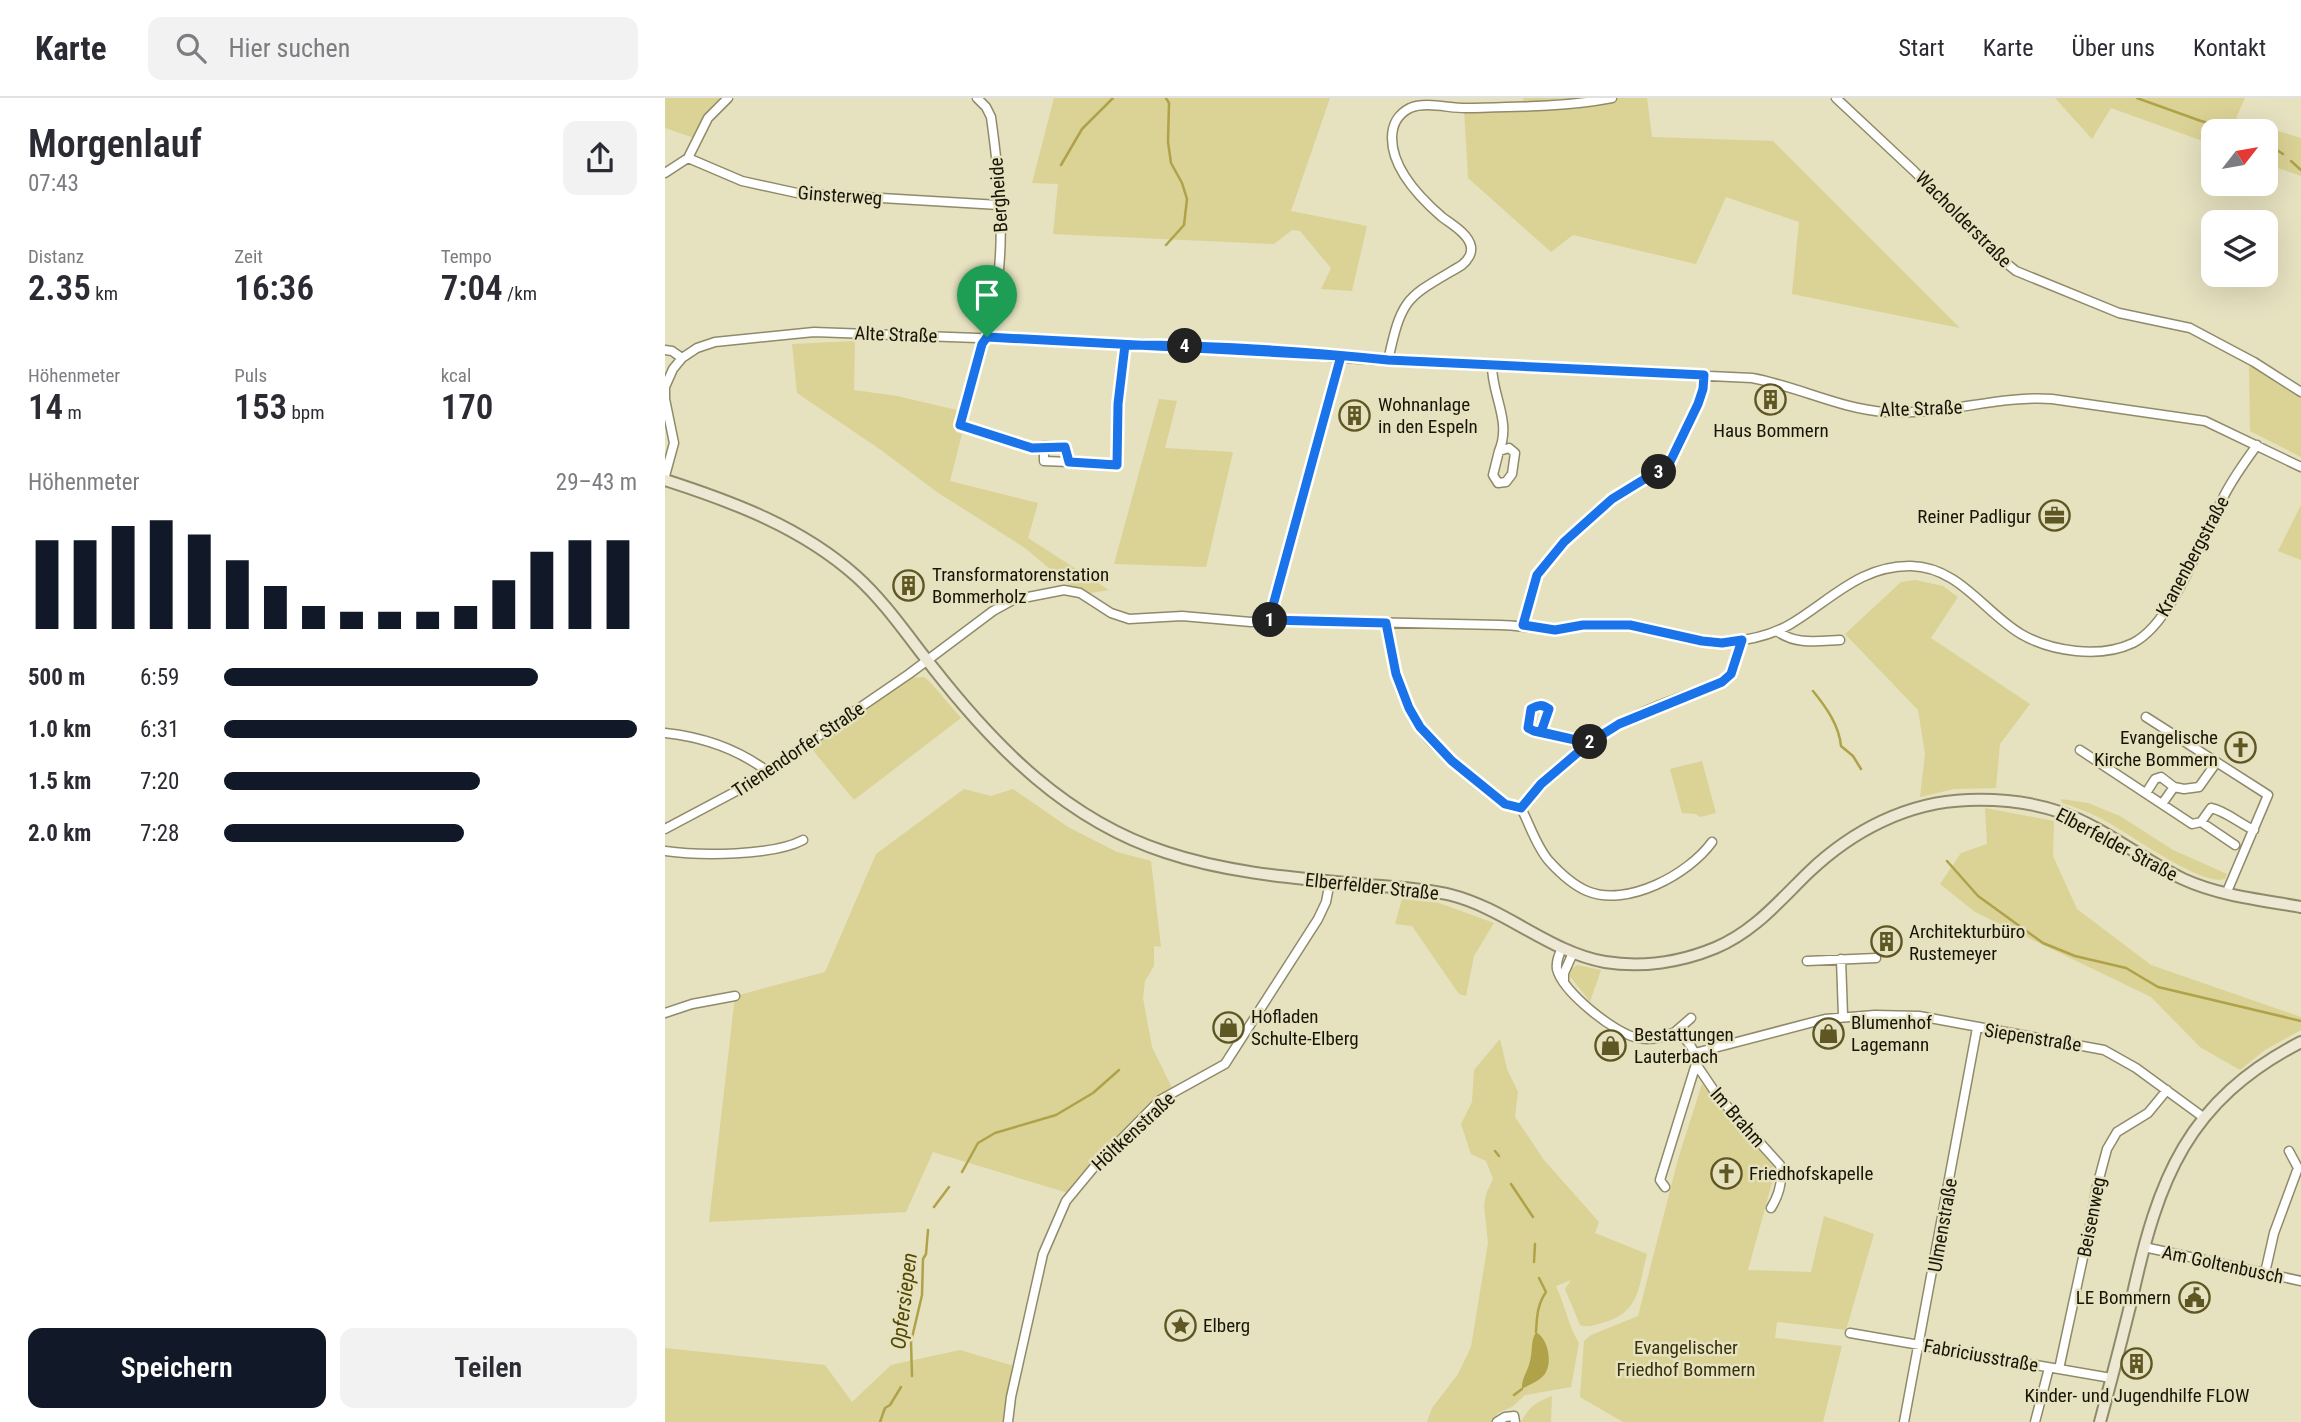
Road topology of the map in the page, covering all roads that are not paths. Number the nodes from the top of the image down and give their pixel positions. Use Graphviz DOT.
graph roads {
  1 [pos="728,98"];
  2 [pos="977,98"];
  3 [pos="1612,98"];
  4 [pos="1836,98"];
  5 [pos="688,158"];
  6 [pos="665,173"];
  7 [pos="999,205"];
  8 [pos="987,337"];
  9 [pos="1125,345"];
  10 [pos="665,349"];
  11 [pos="1341,356"];
  12 [pos="682,358"];
  13 [pos="1388,360"];
  14 [pos="1492,364"];
  15 [pos="1704,375"];
  16 [pos="665,392"];
  17 [pos="2301,392"];
  18 [pos="2257,444"];
  19 [pos="1044,446"];
  20 [pos="1499,451"];
  21 [pos="1069,462"];
  22 [pos="2301,467"];
  23 [pos="665,478"];
  24 [pos="1269,620"];
  25 [pos="1386,623"];
  26 [pos="1523,625"];
  27 [pos="1777,631"];
  28 [pos="1742,640"];
  29 [pos="1840,640"];
  30 [pos="926,660"];
  31 [pos="2146,717"];
  32 [pos="1541,732"];
  33 [pos="665,733"];
  34 [pos="1589,743"];
  35 [pos="2080,750"];
  36 [pos="2216,763"];
  37 [pos="767,771"];
  38 [pos="2174,787"];
  39 [pos="2146,793"];
  40 [pos="2162,804"];
  41 [pos="1521,808"];
  42 [pos="2201,822"];
  43 [pos="665,829"];
  44 [pos="2254,830"];
  45 [pos="803,840"];
  46 [pos="1712,842"];
  47 [pos="2235,845"];
  48 [pos="665,851"];
  49 [pos="1330,881"];
  50 [pos="2227,894"];
  51 [pos="2301,907"];
  52 [pos="1567,950"];
  53 [pos="1876,958"];
  54 [pos="1841,959"];
  55 [pos="1807,961"];
  56 [pos="736,996"];
  57 [pos="665,1013"];
  58 [pos="1843,1016"];
  59 [pos="1691,1018"];
  60 [pos="1977,1028"];
  61 [pos="1675,1032"];
  62 [pos="2301,1042"];
  63 [pos="1695,1053"];
  64 [pos="1696,1064"];
  65 [pos="2167,1090"];
  66 [pos="2203,1117"];
  67 [pos="2289,1151"];
  68 [pos="1665,1187"];
  69 [pos="1771,1208"];
  70 [pos="2144,1247"];
  71 [pos="2265,1273"];
  72 [pos="2301,1281"];
  73 [pos="1850,1333"];
  74 [pos="1920,1344"];
  75 [pos="2049,1368"];
  76 [pos="2059,1369"];
  77 [pos="2111,1378"];
  78 [pos="1008,1422"];
  79 [pos="1497,1422"];
  80 [pos="1515,1422"];
  81 [pos="1904,1422"];
  82 [pos="2035,1422"];
  83 [pos="2100,1422"];
  1 -- 5 [label="street"];
  2 -- 7 [label="street, Bergheide"];
  3 -- 13 [label="street"];
  4 -- 17 [label="street, Wacholderstraße"];
  5 -- 6 [label="street"];
  5 -- 7 [label="street, Ginsterweg"];
  7 -- 8 [label="street, Bergheide"];
  8 -- 9 [label="street, Alte Straße"];
  8 -- 12 [label="street, Alte Straße"];
  8 -- 19 [label="street, Bergheide"];
  9 -- 11 [label="street, Alte Straße"];
  9 -- 21 [label="street"];
  10 -- 12 [label="street"];
  11 -- 13 [label="street, Alte Straße"];
  11 -- 24 [label="street"];
  12 -- 16 [label="street"];
  13 -- 14 [label="street, Alte Straße"];
  14 -- 15 [label="street, Alte Straße"];
  14 -- 20 [label="street"];
  15 -- 18 [label="street, Alte Straße"];
  15 -- 26 [label="street"];
  16 -- 23 [label="street"];
  18 -- 22 [label="street, Alte Straße"];
  18 -- 27 [label="street, Kranenbergstraße"];
  19 -- 21 [label="street"];
  19 -- 21 [label="street"];
  23 -- 30 [label="main road, Elberfelder Straße"];
  24 -- 25 [label="street, Kranenbergstraße"];
  24 -- 30 [label="street, Kranenbergstraße"];
  25 -- 26 [label="street, Kranenbergstraße"];
  25 -- 41 [label="street"];
  26 -- 28 [label="street, Kranenbergstraße"];
  27 -- 28 [label="street, Kranenbergstraße"];
  27 -- 29 [label="street"];
  28 -- 34 [label="street"];
  30 -- 37 [label="street, Trienendorfer Straße"];
  30 -- 49 [label="main road, Elberfelder Straße"];
  31 -- 36 [label="street"];
  32 -- 34 [label="street"];
  33 -- 37 [label="street"];
  34 -- 41 [label="street"];
  35 -- 39 [label="street"];
  36 -- 38 [label="street"];
  36 -- 44 [label="street"];
  37 -- 43 [label="street, Trienendorfer Straße"];
  38 -- 39 [label="street"];
  38 -- 40 [label="street"];
  39 -- 40 [label="street"];
  40 -- 42 [label="street"];
  41 -- 46 [label="street"];
  42 -- 44 [label="street"];
  42 -- 47 [label="street"];
  44 -- 50 [label="street"];
  45 -- 48 [label="street"];
  49 -- 52 [label="main road, Elberfelder Straße"];
  49 -- 78 [label="street, Höltkenstraße"];
  50 -- 51 [label="main road, Elberfelder Straße"];
  50 -- 52 [label="main road, Elberfelder Straße"];
  52 -- 61 [label="street"];
  53 -- 54 [label="street"];
  54 -- 55 [label="street"];
  54 -- 58 [label="street"];
  56 -- 57 [label="street"];
  58 -- 60 [label="street, Siepenstraße"];
  58 -- 63 [label="street, Siepenstraße"];
  59 -- 61 [label="street"];
  60 -- 65 [label="street, Siepenstraße"];
  60 -- 74 [label="street, Ulmenstraße"];
  61 -- 63 [label="street"];
  62 -- 66 [label="main road"];
  63 -- 64 [label="street"];
  64 -- 68 [label="street"];
  64 -- 69 [label="street, Im Brahm"];
  65 -- 66 [label="street, Siepenstraße"];
  65 -- 76 [label="street, Beisenweg"];
  66 -- 70 [label="main road"];
  67 -- 71 [label="street"];
  70 -- 71 [label="street, Am Goltenbusch"];
  70 -- 77 [label="main road"];
  71 -- 72 [label="street, Am Goltenbusch"];
  73 -- 74 [label="street, Fabriciusstraße"];
  74 -- 75 [label="street, Fabriciusstraße"];
  74 -- 81 [label="street, Ulmenstraße"];
  75 -- 76 [label="street, Fabriciusstraße"];
  75 -- 82 [label="street"];
  76 -- 77 [label="street, Fabriciusstraße"];
  77 -- 83 [label="main road"];
  79 -- 80 [label="street"];
}
